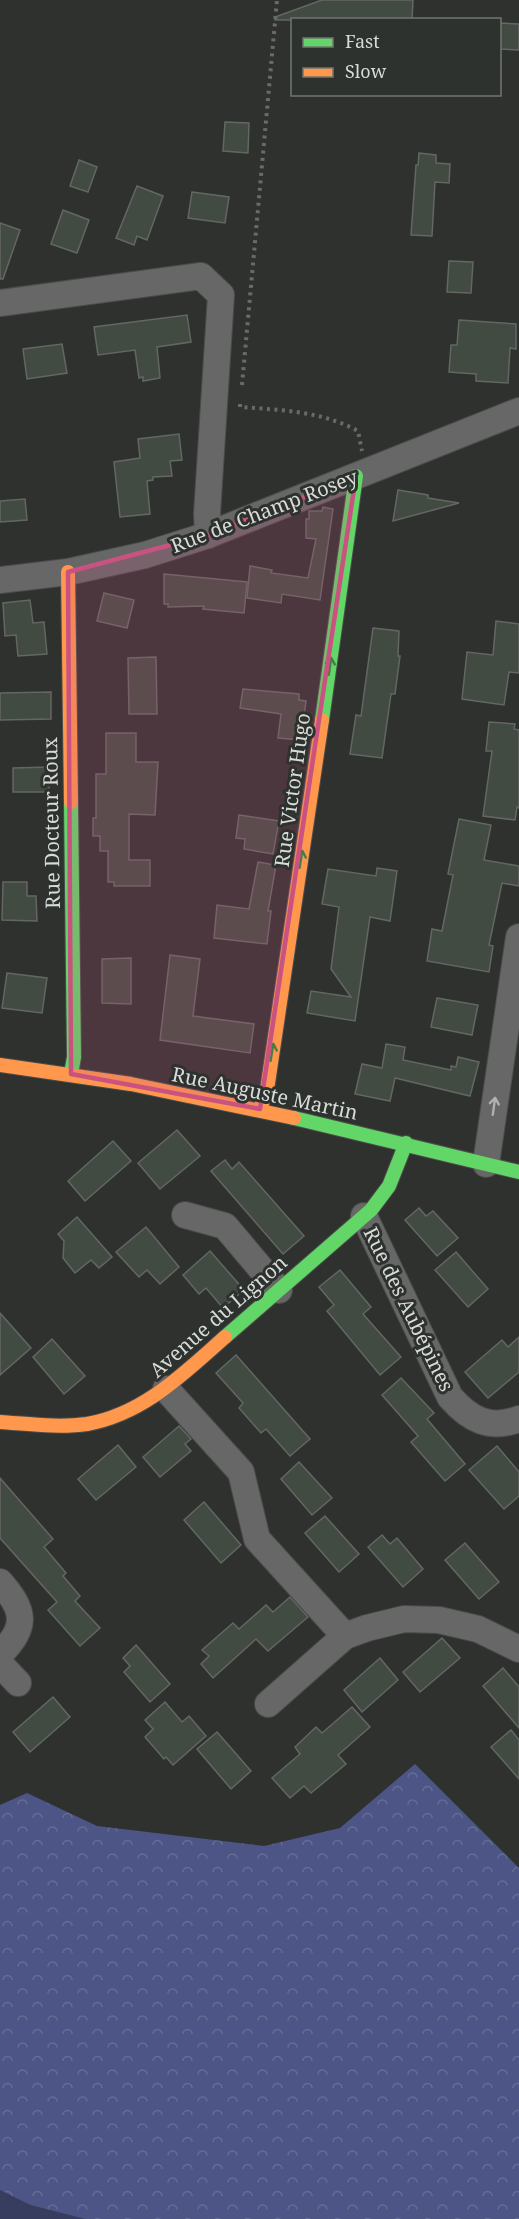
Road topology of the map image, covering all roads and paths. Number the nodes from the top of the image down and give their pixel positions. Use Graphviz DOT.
graph roads {
  1 [pos="277,0"];
  2 [pos="0,303"];
  3 [pos="519,411"];
  4 [pos="361,474"];
  5 [pos="208,535"];
  6 [pos="68,572"];
  7 [pos="0,580"];
  8 [pos="519,937"];
  9 [pos="0,1065"];
  10 [pos="70,1074"];
  11 [pos="260,1109"];
  12 [pos="406,1143"];
  13 [pos="486,1164"];
  14 [pos="519,1172"];
  15 [pos="185,1215"];
  16 [pos="364,1216"];
  17 [pos="279,1290"];
  18 [pos="166,1389"];
  19 [pos="519,1419"];
  20 [pos="0,1422"];
  21 [pos="0,1582"];
  22 [pos="345,1636"];
  23 [pos="519,1649"];
  24 [pos="0,1654"];
  25 [pos="0,1664"];
  26 [pos="18,1683"];
  27 [pos="268,1704"];
  1 -- 4 [label="path"];
  2 -- 5 [label="street"];
  3 -- 4 [label="street, Rue de Champ Rosey"];
  4 -- 5 [label="street, Rue de Champ Rosey"];
  11 -- 4 [label="street, Rue Victor Hugo, one-way"];
  5 -- 6 [label="street, Rue de Champ Rosey"];
  6 -- 7 [label="street, Rue de Champ Rosey"];
  6 -- 10 [label="street, Rue Docteur Roux"];
  13 -- 8 [label="street, one-way"];
  9 -- 10 [label="street, Rue Auguste Martin"];
  10 -- 11 [label="street, Rue Auguste Martin"];
  11 -- 12 [label="street, Rue Auguste Martin"];
  12 -- 13 [label="street, Rue Auguste Martin"];
  12 -- 16 [label="street, Avenue du Lignon"];
  13 -- 14 [label="street, Rue Auguste Martin"];
  15 -- 17 [label="street"];
  16 -- 17 [label="street, Avenue du Lignon"];
  16 -- 19 [label="street, Rue des Aubépines"];
  17 -- 18 [label="street, Avenue du Lignon"];
  18 -- 20 [label="street, Avenue du Lignon"];
  18 -- 22 [label="street"];
  21 -- 24 [label="street"];
  22 -- 23 [label="street"];
  22 -- 27 [label="street"];
  25 -- 26 [label="street"];
}
